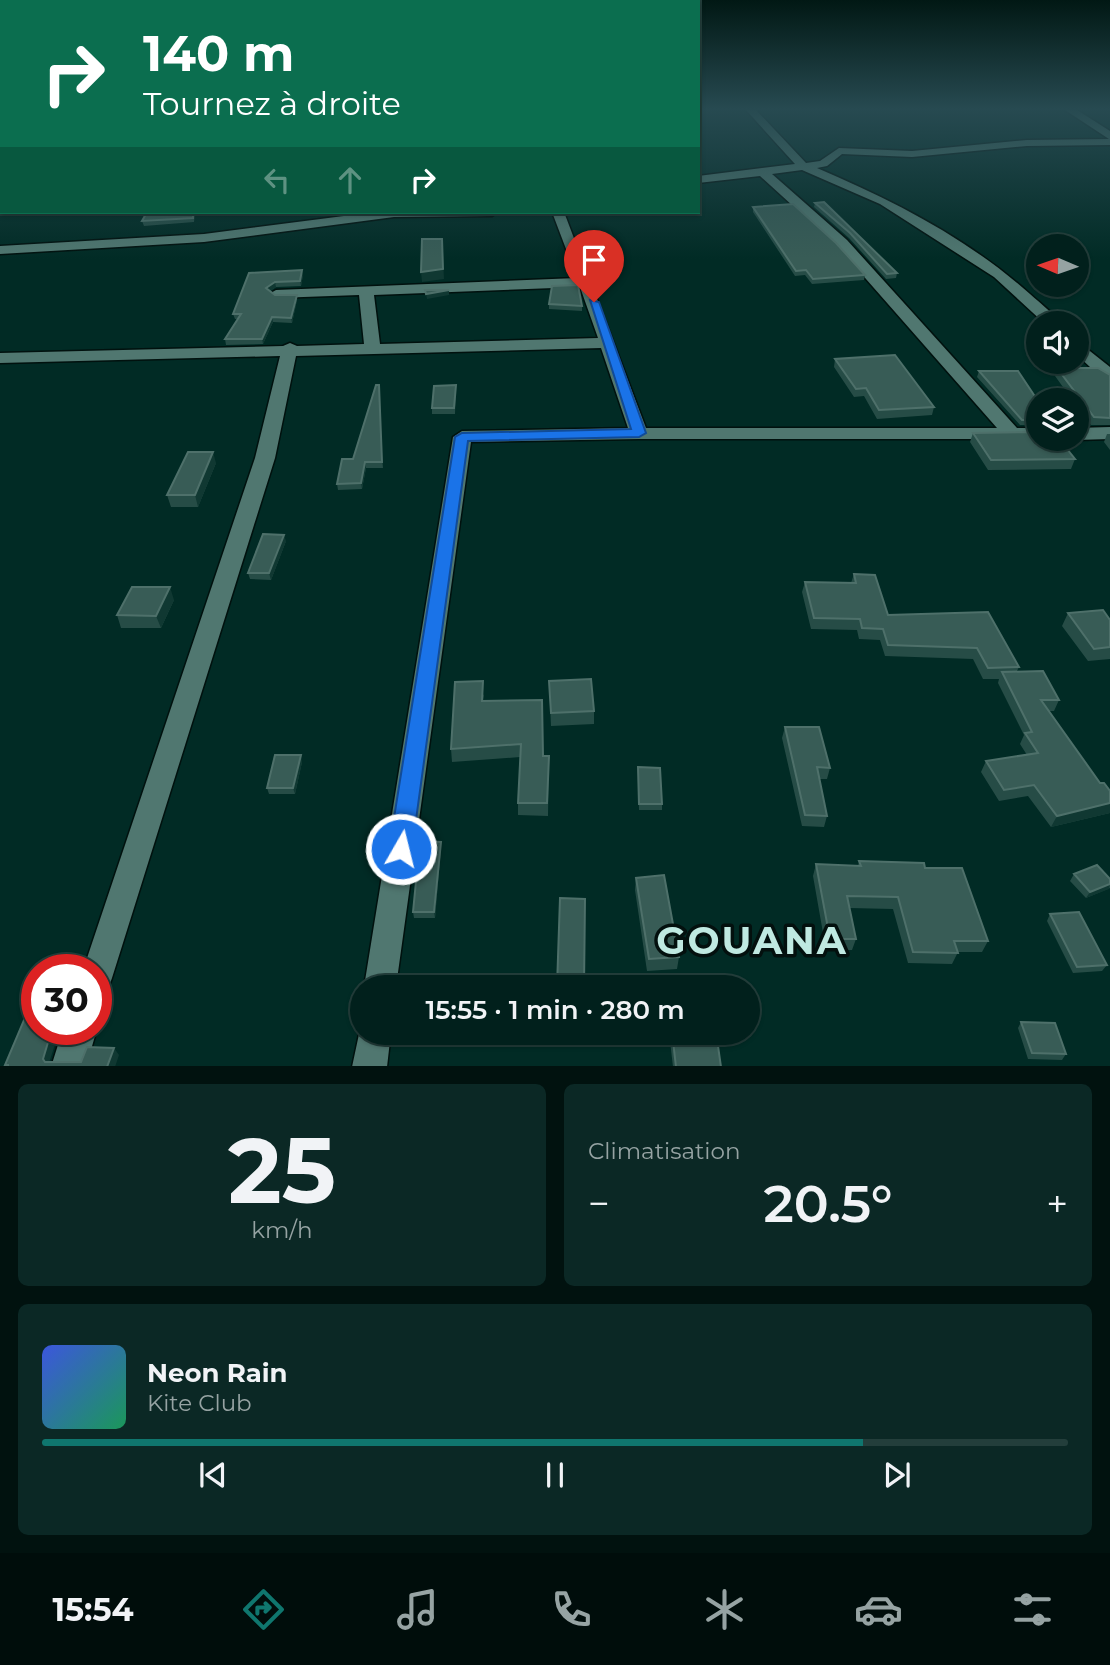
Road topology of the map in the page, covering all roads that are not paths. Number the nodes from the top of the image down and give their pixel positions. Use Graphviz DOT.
graph roads {
  1 [pos="797,160"];
  2 [pos="831,160"];
  3 [pos="804,167"];
  4 [pos="763,172"];
  5 [pos="700,180"];
  6 [pos="362,214"];
  7 [pos="559,214"];
  8 [pos="0,250"];
  9 [pos="586,282"];
  10 [pos="366,290"];
  11 [pos="276,294"];
  12 [pos="1040,311"];
  13 [pos="608,343"];
  14 [pos="290,348"];
  15 [pos="373,349"];
  16 [pos="1089,357"];
  17 [pos="0,358"];
  18 [pos="1110,376"];
  19 [pos="639,433"];
  20 [pos="1089,433"];
  21 [pos="1110,433"];
  22 [pos="1012,434"];
  23 [pos="1026,434"];
  24 [pos="104,954"];
  25 [pos="382,975"];
  26 [pos="75,1045"];
  27 [pos="372,1045"];
  28 [pos="68,1066"];
  29 [pos="369,1066"];
  1 -- 3 [label="street"];
  2 -- 3 [label="street"];
  3 -- 4 [label="street"];
  3 -- 12 [label="street"];
  4 -- 5 [label="street"];
  4 -- 22 [label="street"];
  6 -- 8 [label="street"];
  7 -- 9 [label="street"];
  9 -- 10 [label="street"];
  9 -- 13 [label="street"];
  10 -- 11 [label="street"];
  10 -- 15 [label="street"];
  13 -- 15 [label="street"];
  13 -- 19 [label="street"];
  14 -- 15 [label="street"];
  14 -- 17 [label="street"];
  14 -- 24 [label="street"];
  16 -- 18 [label="street"];
  19 -- 22 [label="street"];
  19 -- 25 [label="street"];
  20 -- 21 [label="street"];
  22 -- 23 [label="street"];
  26 -- 28 [label="street"];
  27 -- 29 [label="street"];
}
